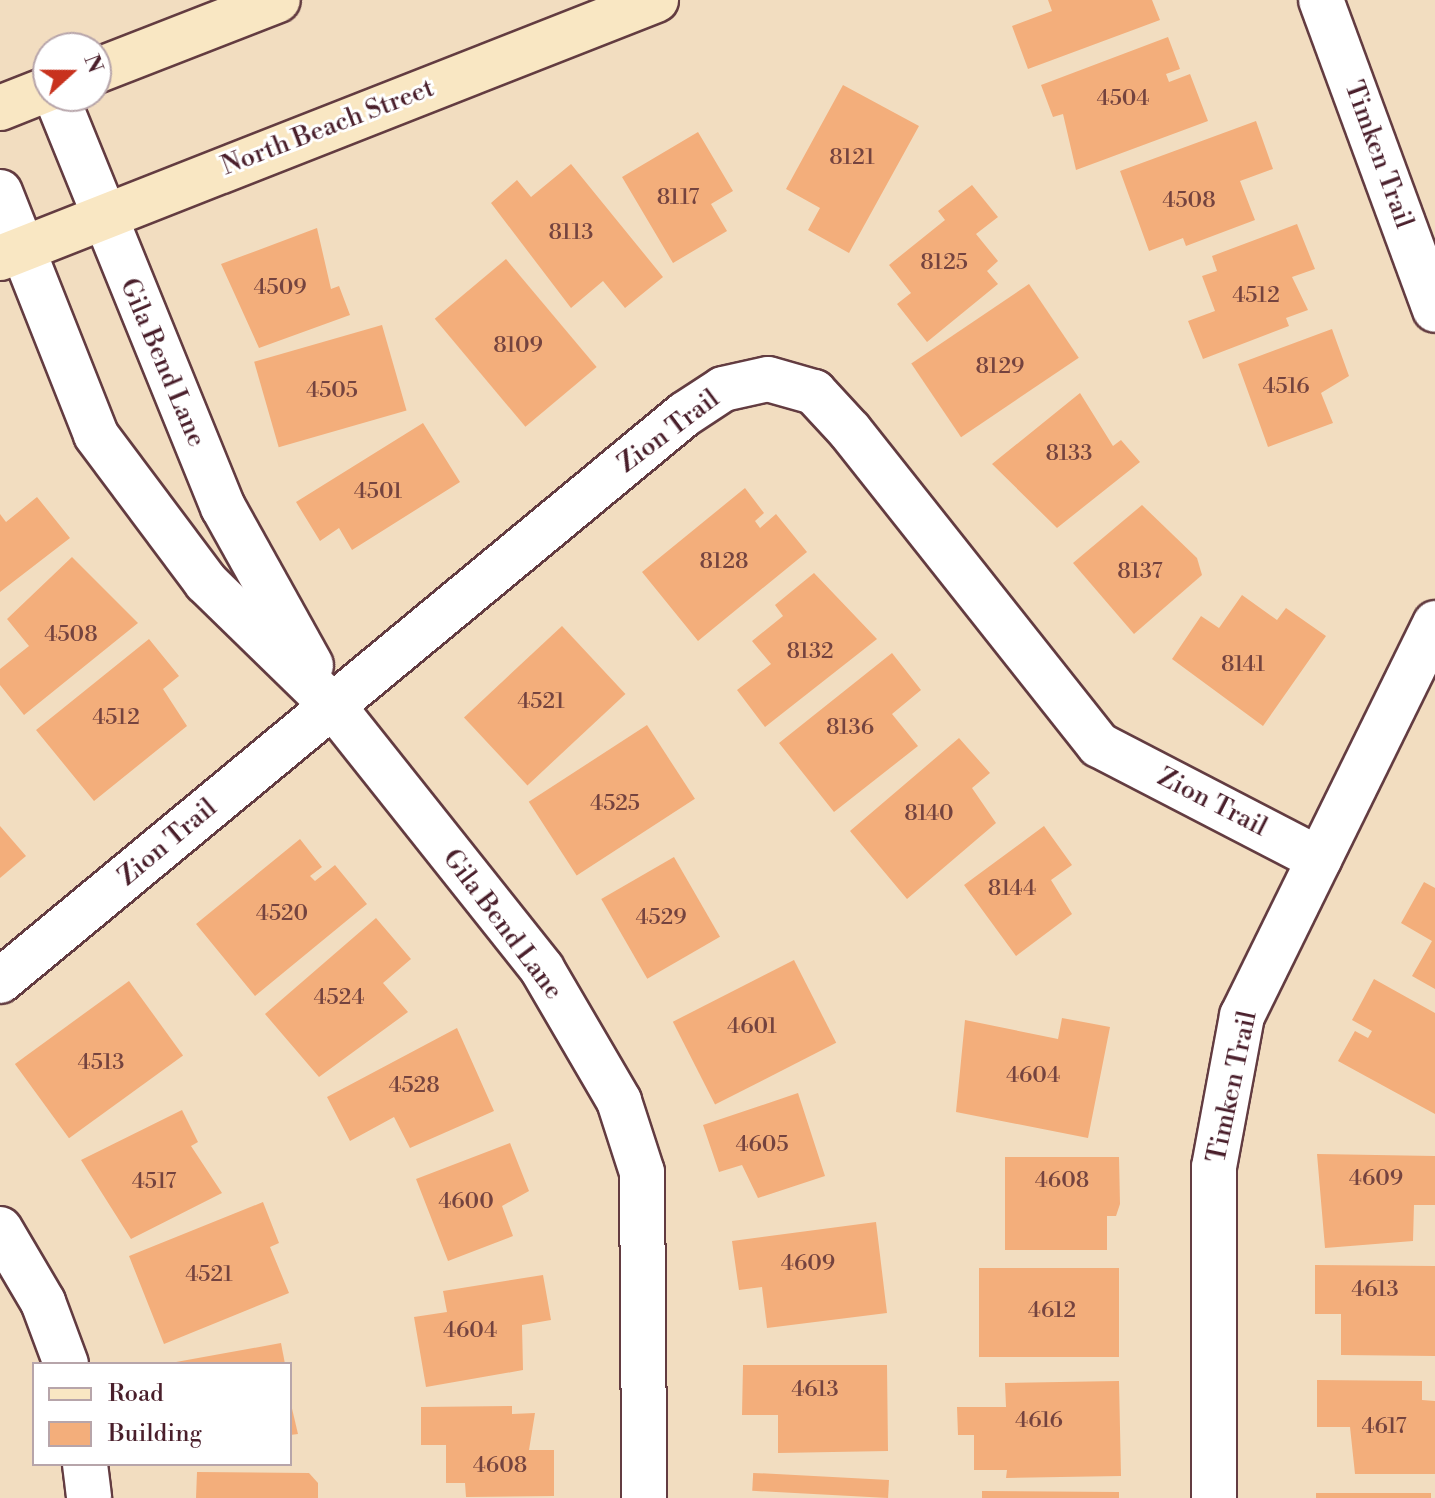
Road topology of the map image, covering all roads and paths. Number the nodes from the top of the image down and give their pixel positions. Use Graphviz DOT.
graph roads {
  1 [pos="278,0"];
  2 [pos="656,0"];
  3 [pos="1321,0"];
  4 [pos="112,65"];
  5 [pos="32,95"];
  6 [pos="0,108"];
  7 [pos="62,112"];
  8 [pos="0,192"];
  9 [pos="101,217"];
  10 [pos="11,254"];
  11 [pos="1435,310"];
  12 [pos="1435,623"];
  13 [pos="333,706"];
  14 [pos="1319,859"];
  15 [pos="0,981"];
  16 [pos="0,1229"];
  17 [pos="65,1362"];
  18 [pos="85,1466"];
  19 [pos="89,1498"];
  20 [pos="644,1498"];
  21 [pos="1214,1498"];
  1 -- 4 [label="main road"];
  2 -- 9 [label="main road, North Beach Street"];
  3 -- 11 [label="street, Timken Trail"];
  5 -- 6 [label="main road"];
  7 -- 9 [label="street, Gila Bend Lane"];
  8 -- 10 [label="street, Gila Bend Lane"];
  9 -- 10 [label="main road, North Beach Street"];
  9 -- 13 [label="street, Gila Bend Lane"];
  10 -- 13 [label="street, Gila Bend Lane"];
  12 -- 14 [label="street, Timken Trail"];
  13 -- 14 [label="street, Zion Trail"];
  13 -- 15 [label="street, Zion Trail"];
  13 -- 20 [label="street, Gila Bend Lane"];
  14 -- 21 [label="street, Timken Trail"];
  16 -- 17 [label="street"];
  18 -- 19 [label="street"];
}
